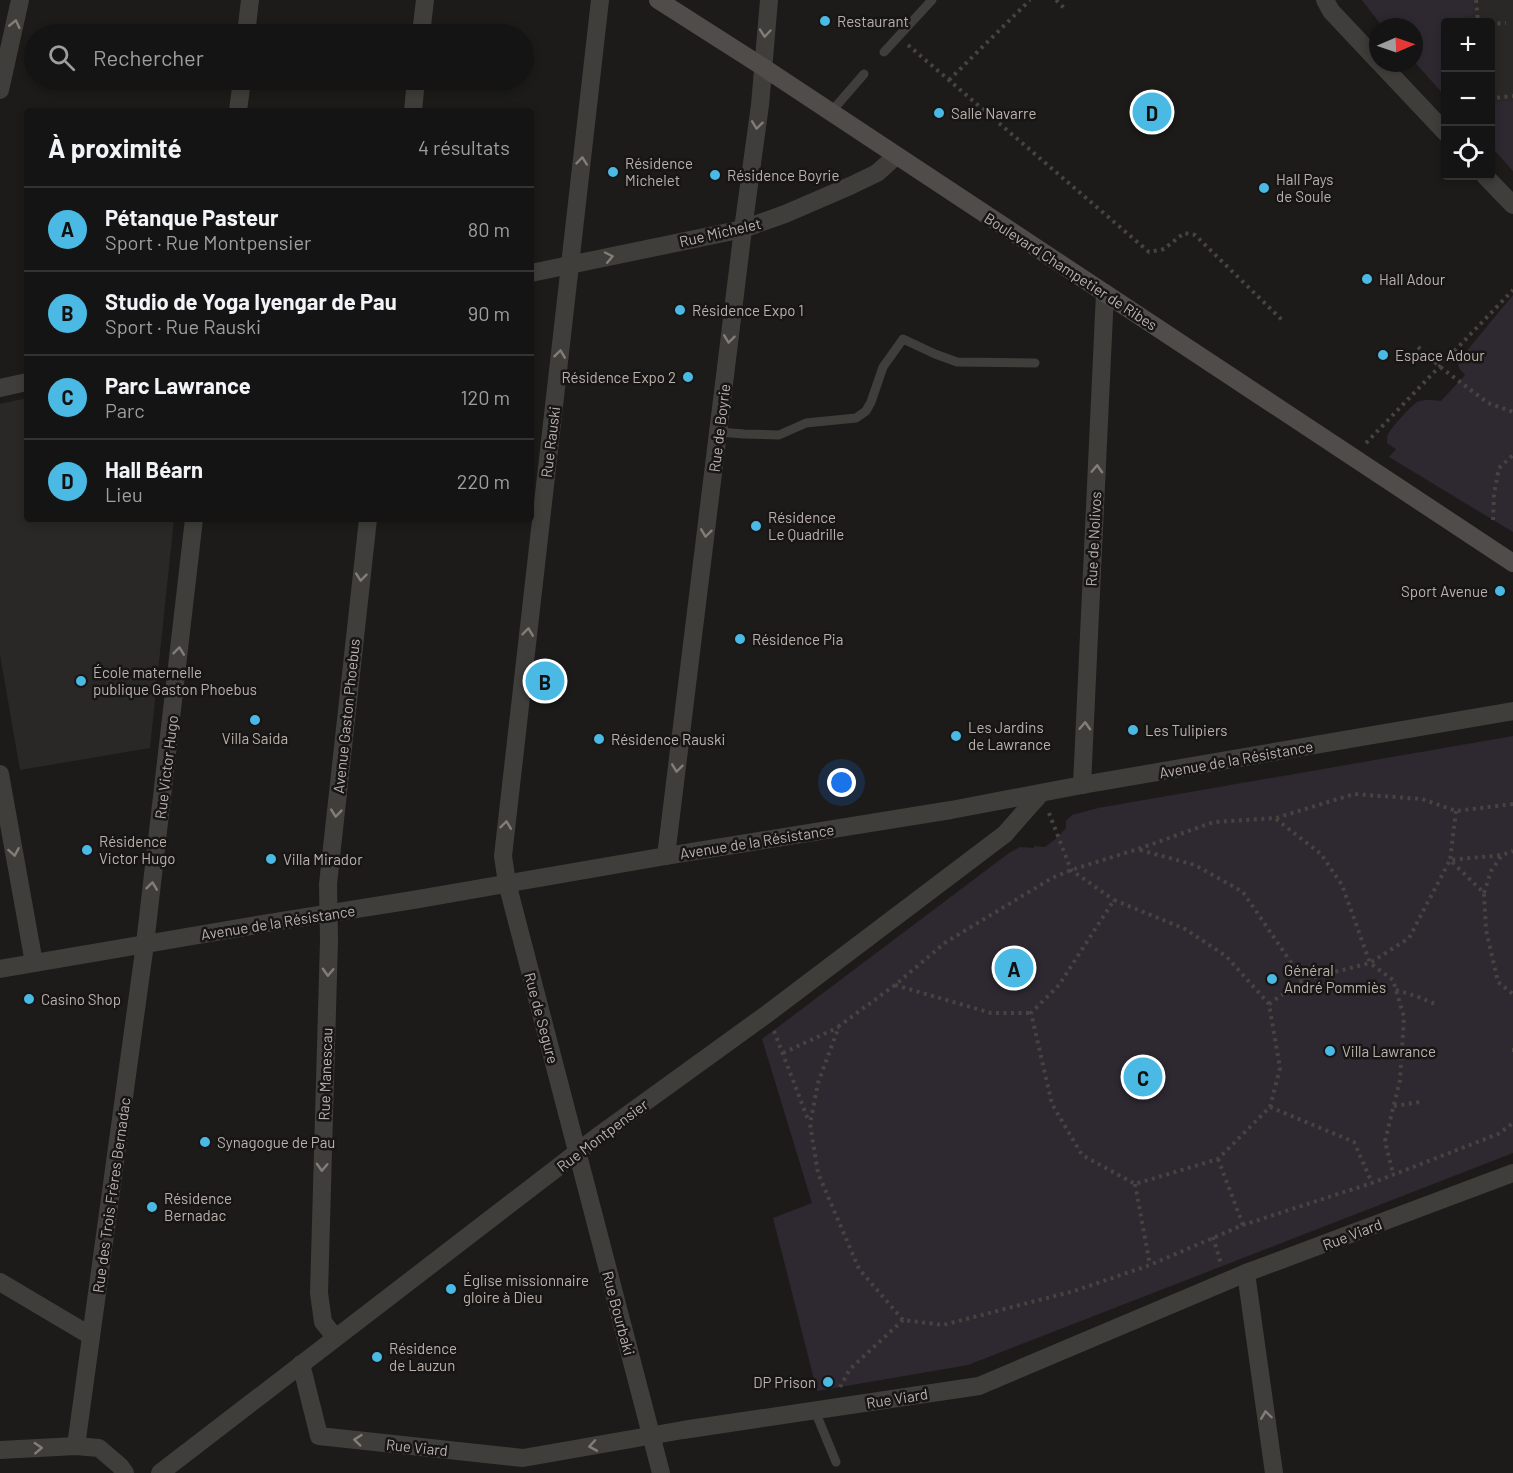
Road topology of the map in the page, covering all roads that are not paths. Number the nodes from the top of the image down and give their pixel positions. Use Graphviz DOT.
graph roads {
  1 [pos="20,0"];
  2 [pos="250,0"];
  3 [pos="425,0"];
  4 [pos="600,0"];
  5 [pos="658,0"];
  6 [pos="769,0"];
  7 [pos="932,0"];
  8 [pos="1325,0"];
  9 [pos="247,24"];
  10 [pos="423,24"];
  11 [pos="1369,51"];
  12 [pos="884,52"];
  13 [pos="763,67"];
  14 [pos="1388,72"];
  15 [pos="864,74"];
  16 [pos="0,90"];
  17 [pos="241,90"];
  18 [pos="415,90"];
  19 [pos="238,108"];
  20 [pos="413,108"];
  21 [pos="831,112"];
  22 [pos="1441,128"];
  23 [pos="896,156"];
  24 [pos="1489,180"];
  25 [pos="1513,205"];
  26 [pos="742,229"];
  27 [pos="570,265"];
  28 [pos="534,272"];
  29 [pos="1105,293"];
  30 [pos="1035,363"];
  31 [pos="24,383"];
  32 [pos="0,388"];
  33 [pos="718,432"];
  34 [pos="194,522"];
  35 [pos="368,522"];
  36 [pos="1483,542"];
  37 [pos="1513,550"];
  38 [pos="1513,562"];
  39 [pos="1513,711"];
  40 [pos="0,774"];
  41 [pos="1082,785"];
  42 [pos="1041,793"];
  43 [pos="666,856"];
  44 [pos="507,883"];
  45 [pos="328,913"];
  46 [pos="145,944"];
  47 [pos="34,963"];
  48 [pos="0,969"];
  49 [pos="577,1153"];
  50 [pos="1513,1173"];
  51 [pos="1246,1274"];
  52 [pos="0,1282"];
  53 [pos="91,1336"];
  54 [pos="335,1337"];
  55 [pos="301,1364"];
  56 [pos="822,1410"];
  57 [pos="651,1435"];
  58 [pos="76,1446"];
  59 [pos="0,1450"];
  60 [pos="836,1461"];
  61 [pos="522,1466"];
  62 [pos="125,1473"];
  63 [pos="160,1473"];
  64 [pos="661,1473"];
  65 [pos="1274,1473"];
  16 -- 1 [label="street, one-way"];
  2 -- 9 [label="street"];
  3 -- 10 [label="street"];
  27 -- 4 [label="street, Rue Rauski, one-way"];
  5 -- 13 [label="main road, Boulevard Champetier de Ribes"];
  6 -- 13 [label="street, Rue de Boyrie, one-way"];
  7 -- 12 [label="lane"];
  8 -- 11 [label="street"];
  13 -- 21 [label="main road, Boulevard Champetier de Ribes"];
  13 -- 26 [label="street, Rue de Boyrie, one-way"];
  14 -- 22 [label="street"];
  15 -- 21 [label="lane"];
  17 -- 19 [label="street"];
  18 -- 20 [label="street"];
  21 -- 23 [label="main road, Boulevard Champetier de Ribes"];
  23 -- 26 [label="street, Rue Michelet"];
  23 -- 29 [label="main road, Boulevard Champetier de Ribes"];
  24 -- 25 [label="street"];
  27 -- 26 [label="street, Rue Michelet, one-way"];
  26 -- 33 [label="street, Rue de Boyrie, one-way"];
  27 -- 28 [label="street, Rue Michelet"];
  44 -- 27 [label="street, Rue Rauski, one-way"];
  29 -- 36 [label="main road, Boulevard Champetier de Ribes"];
  41 -- 29 [label="street, Rue de Nolivos, one-way"];
  30 -- 33 [label="lane"];
  31 -- 32 [label="street"];
  33 -- 43 [label="street, Rue de Boyrie, one-way"];
  46 -- 34 [label="street, Rue Victor Hugo, one-way"];
  35 -- 45 [label="street, Avenue Gaston Phoebus, one-way"];
  36 -- 37 [label="main road, Boulevard Champetier de Ribes"];
  36 -- 38 [label="main road, Boulevard Champetier de Ribes"];
  39 -- 41 [label="street, Avenue de la Résistance"];
  40 -- 47 [label="street, one-way"];
  41 -- 42 [label="street, Avenue de la Résistance"];
  42 -- 43 [label="street, Avenue de la Résistance"];
  42 -- 49 [label="street, Rue Montpensier"];
  43 -- 44 [label="street, Avenue de la Résistance"];
  44 -- 45 [label="street, Avenue de la Résistance"];
  44 -- 49 [label="street, Rue de Segure"];
  45 -- 46 [label="street, Avenue de la Résistance"];
  45 -- 54 [label="street, Rue Manescau, one-way"];
  46 -- 47 [label="street, Avenue de la Résistance"];
  46 -- 53 [label="street, Rue des Trois Frères Bernadac"];
  47 -- 48 [label="street, Avenue de la Résistance"];
  49 -- 54 [label="street, Rue Montpensier"];
  49 -- 57 [label="street, Rue Bourbaki"];
  50 -- 51 [label="street, Rue Viard"];
  51 -- 56 [label="street, Rue Viard"];
  65 -- 51 [label="street, one-way"];
  52 -- 53 [label="street"];
  53 -- 58 [label="street, Rue des Trois Frères Bernadac"];
  54 -- 55 [label="street, Rue Montpensier"];
  61 -- 55 [label="street, Rue Viard, one-way"];
  55 -- 63 [label="street, Rue Montpensier"];
  56 -- 57 [label="street, Rue Viard"];
  56 -- 60 [label="lane"];
  57 -- 61 [label="street, Rue Viard, one-way"];
  57 -- 64 [label="street, Rue Bourbaki"];
  59 -- 58 [label="street, one-way"];
  58 -- 62 [label="street"];
}
